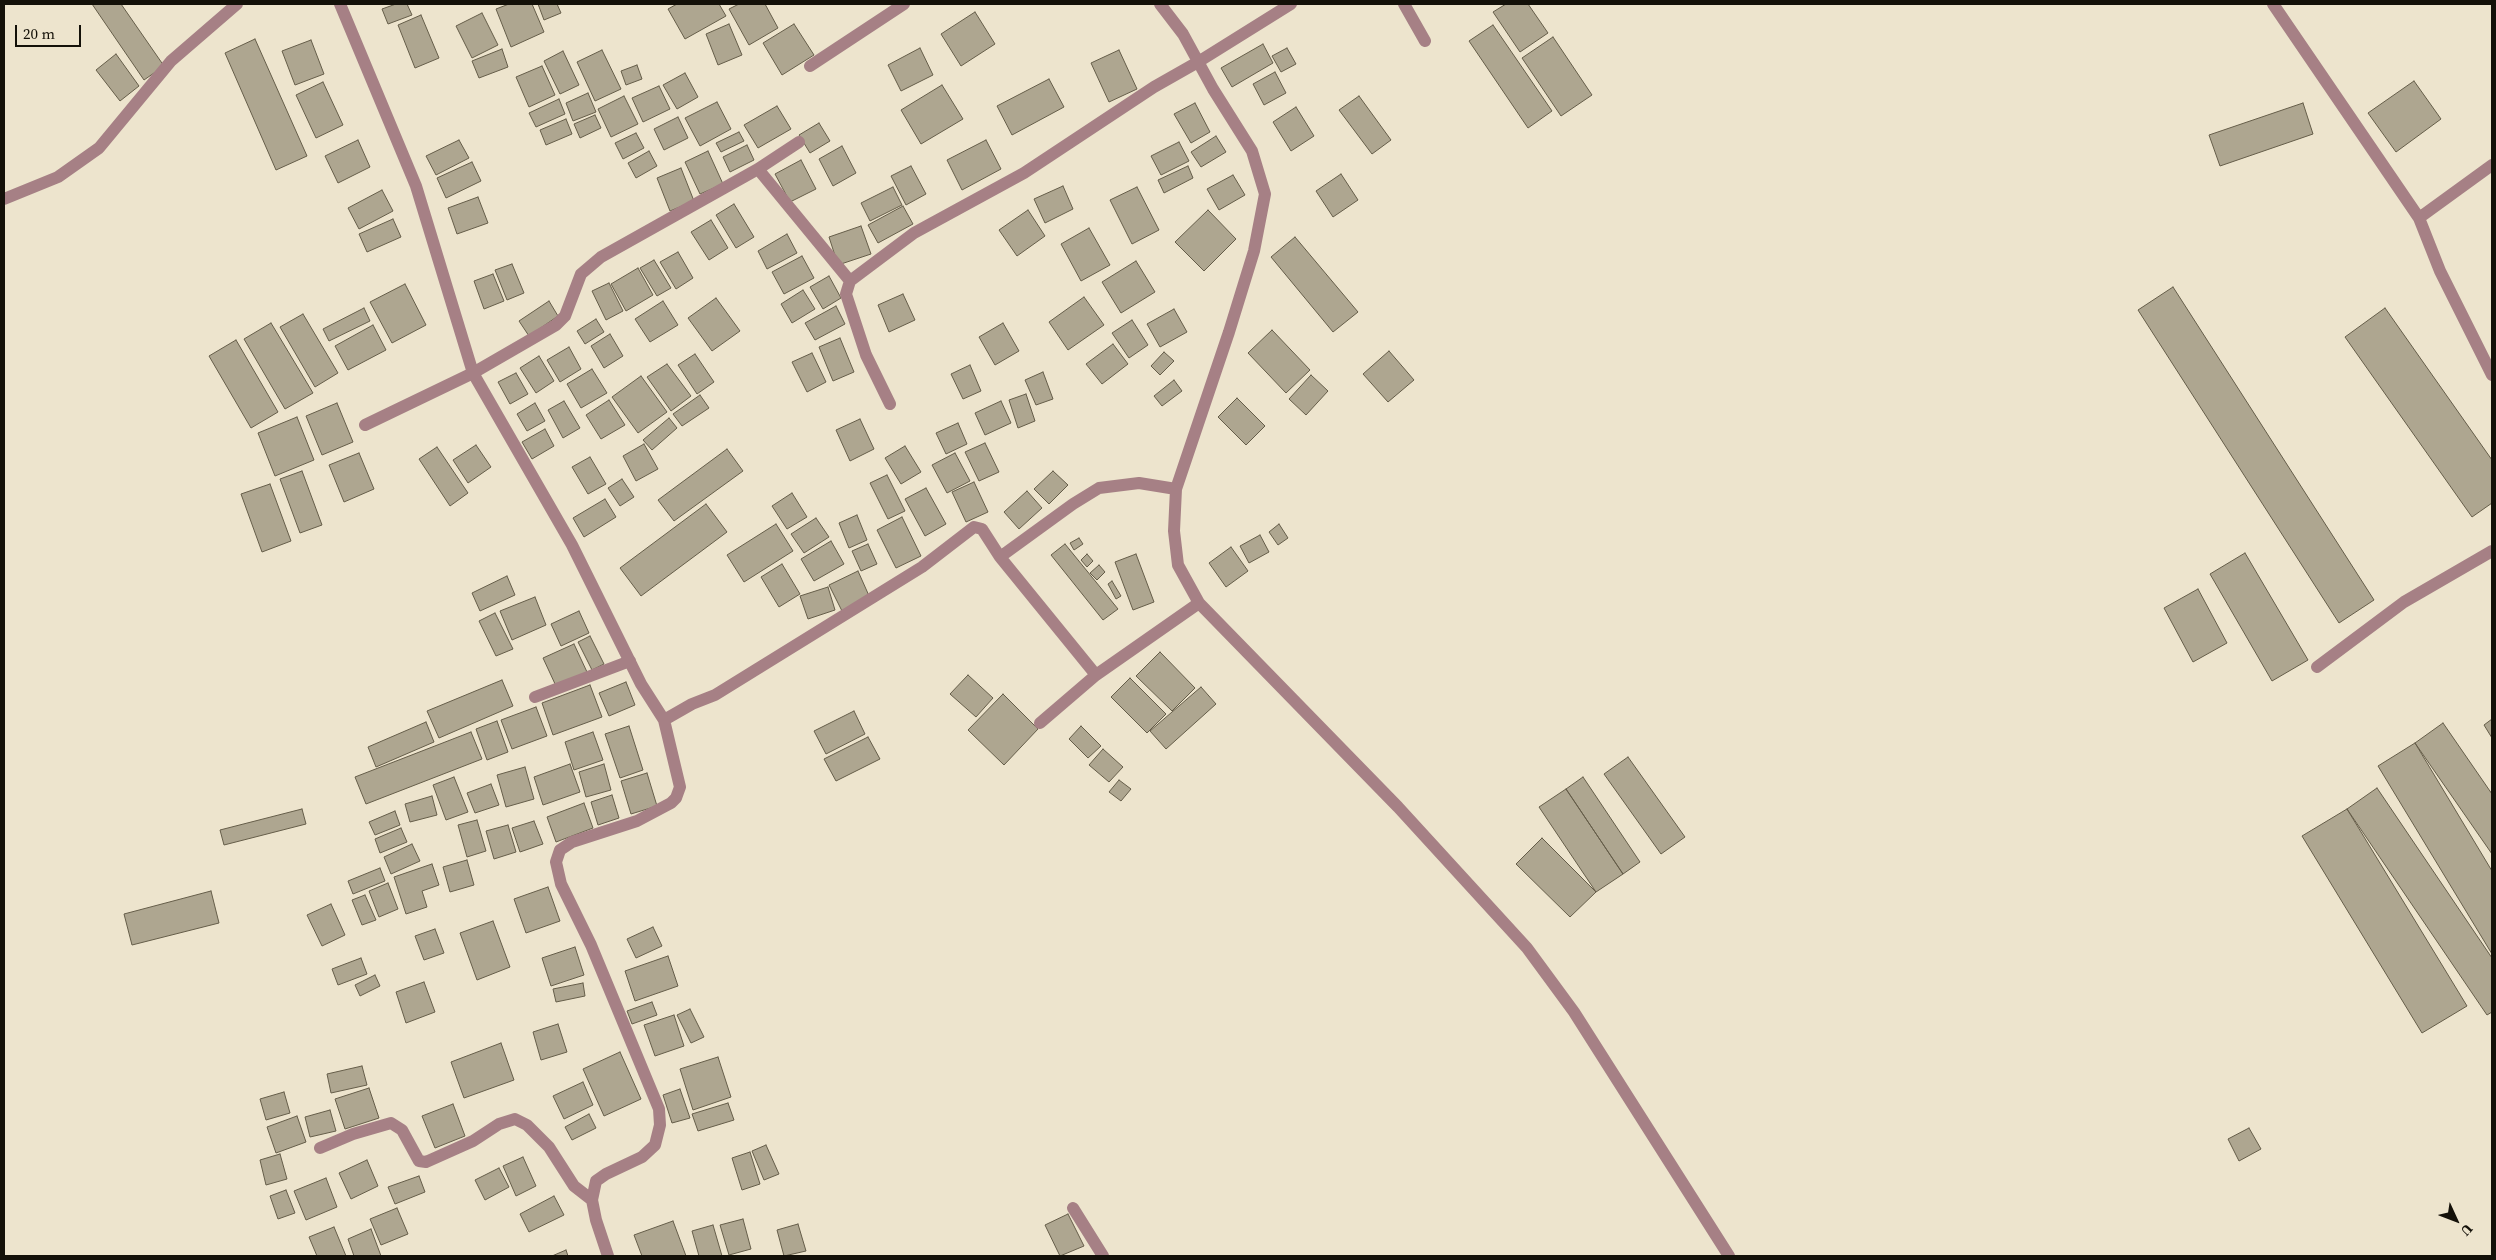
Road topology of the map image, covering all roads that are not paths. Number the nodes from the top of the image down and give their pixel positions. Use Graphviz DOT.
graph roads {
  1 [pos="237,4"];
  2 [pos="340,4"];
  3 [pos="904,4"];
  4 [pos="1160,4"];
  5 [pos="1291,4"];
  6 [pos="1404,4"];
  7 [pos="2273,4"];
  8 [pos="1425,41"];
  9 [pos="1198,62"];
  10 [pos="810,66"];
  11 [pos="799,142"];
  12 [pos="2492,165"];
  13 [pos="758,169"];
  14 [pos="4,199"];
  15 [pos="2419,218"];
  16 [pos="850,282"];
  17 [pos="473,372"];
  18 [pos="2492,375"];
  19 [pos="890,404"];
  20 [pos="365,425"];
  21 [pos="1176,489"];
  22 [pos="2492,551"];
  23 [pos="1000,557"];
  24 [pos="1199,603"];
  25 [pos="630,661"];
  26 [pos="2317,667"];
  27 [pos="1096,675"];
  28 [pos="535,697"];
  29 [pos="664,720"];
  30 [pos="1040,723"];
  31 [pos="320,1148"];
  32 [pos="592,1200"];
  33 [pos="1073,1208"];
  34 [pos="608,1256"];
  35 [pos="1103,1256"];
  36 [pos="1730,1256"];
  1 -- 14 [label="street"];
  2 -- 17 [label="street"];
  3 -- 10 [label="street"];
  4 -- 9 [label="street"];
  5 -- 9 [label="street"];
  6 -- 8 [label="street"];
  7 -- 15 [label="street"];
  9 -- 16 [label="street"];
  9 -- 21 [label="street"];
  11 -- 13 [label="street"];
  12 -- 15 [label="street"];
  13 -- 16 [label="street"];
  13 -- 17 [label="street"];
  15 -- 18 [label="street"];
  16 -- 19 [label="street"];
  17 -- 20 [label="street"];
  17 -- 25 [label="street"];
  21 -- 23 [label="street"];
  21 -- 24 [label="street"];
  22 -- 26 [label="street"];
  23 -- 27 [label="street"];
  23 -- 29 [label="street"];
  24 -- 27 [label="street"];
  24 -- 36 [label="street"];
  25 -- 28 [label="street"];
  25 -- 29 [label="street"];
  27 -- 30 [label="street"];
  29 -- 32 [label="street"];
  31 -- 32 [label="street"];
  32 -- 34 [label="street"];
  33 -- 35 [label="street"];
}
